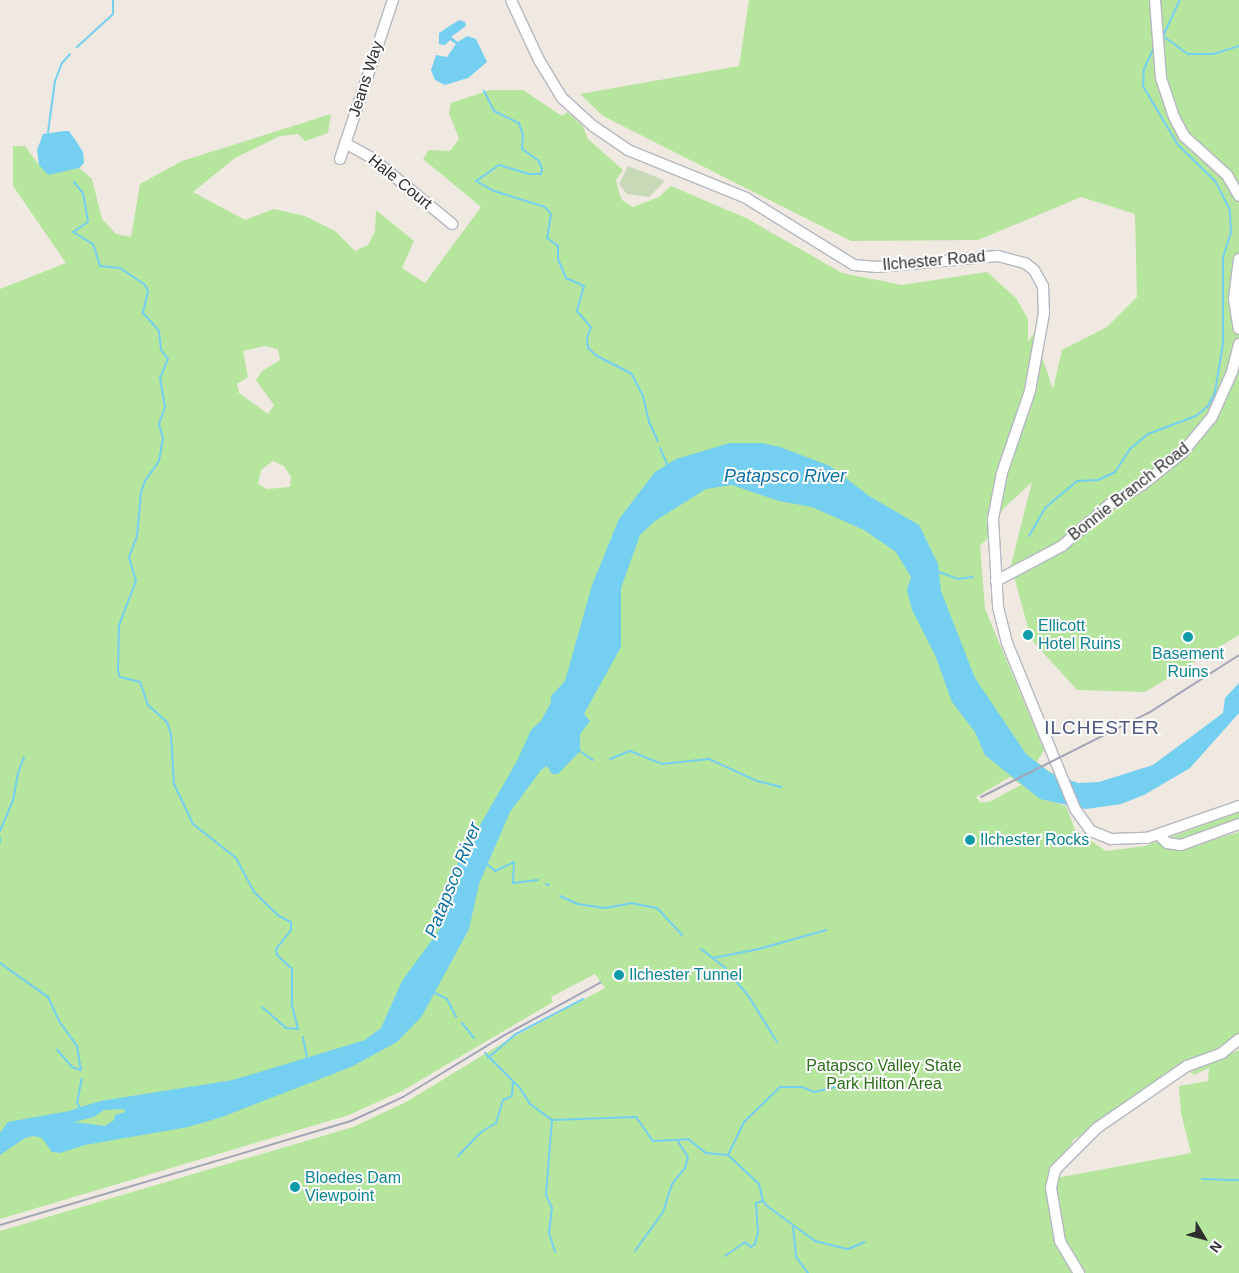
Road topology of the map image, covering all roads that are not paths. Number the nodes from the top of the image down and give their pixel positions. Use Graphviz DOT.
graph roads {
  1 [pos="393,0"];
  2 [pos="511,0"];
  3 [pos="1154,0"];
  4 [pos="346,143"];
  5 [pos="340,159"];
  6 [pos="1239,196"];
  7 [pos="452,224"];
  8 [pos="1239,259"];
  9 [pos="1239,329"];
  10 [pos="1239,344"];
  11 [pos="996,581"];
  12 [pos="1239,806"];
  13 [pos="1239,824"];
  14 [pos="1159,835"];
  15 [pos="1239,1039"];
  16 [pos="1078,1273"];
  1 -- 4 [label="street, Jeans Way"];
  2 -- 11 [label="street, Ilchester Road"];
  3 -- 6 [label="street"];
  4 -- 5 [label="street, Jeans Way"];
  4 -- 7 [label="street, Hale Court"];
  8 -- 9 [label="street"];
  10 -- 11 [label="street, Bonnie Branch Road"];
  11 -- 14 [label="street, Ilchester Road"];
  12 -- 14 [label="street"];
  13 -- 14 [label="street"];
  15 -- 16 [label="street"];
}
